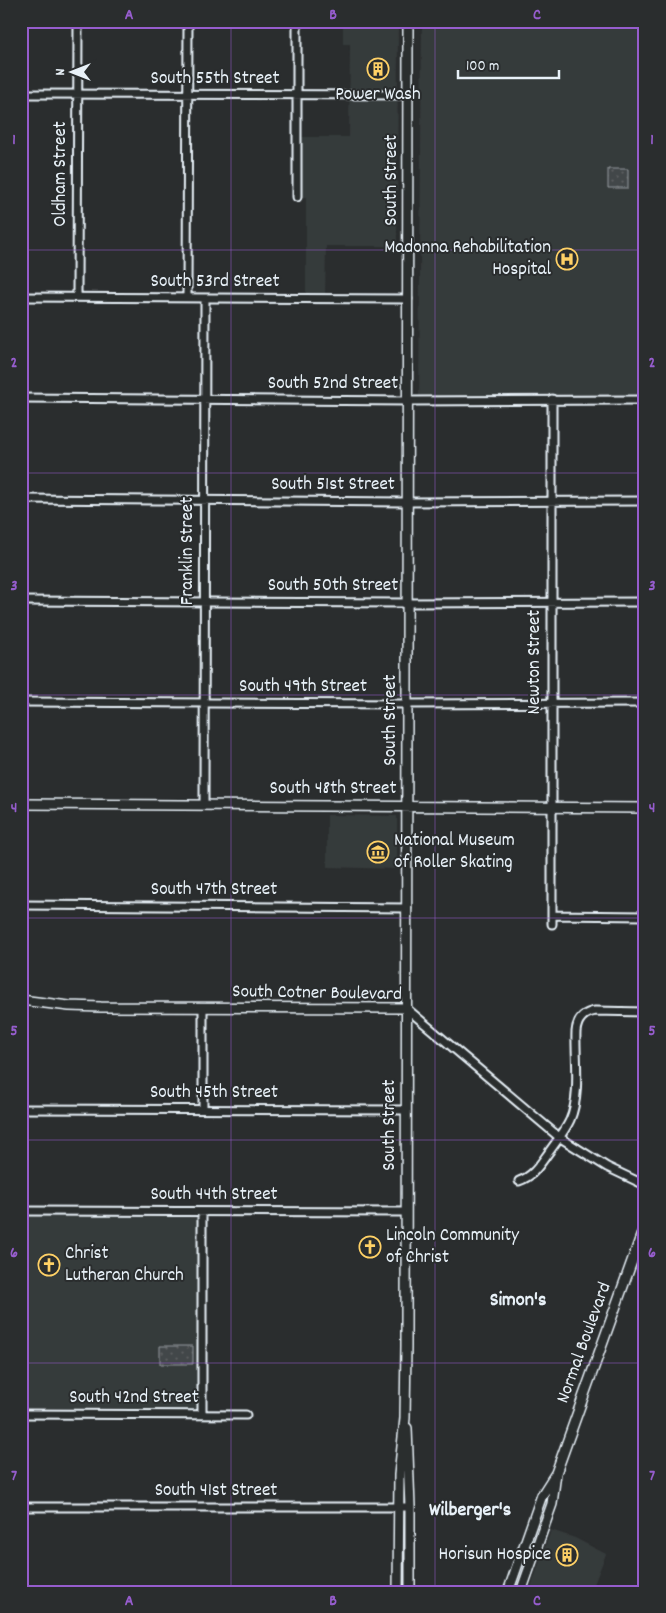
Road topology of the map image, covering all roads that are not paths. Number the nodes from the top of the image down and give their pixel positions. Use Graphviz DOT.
graph roads {
  1 [pos="78,21"];
  2 [pos="188,21"];
  3 [pos="297,21"];
  4 [pos="408,21"];
  5 [pos="21,94"];
  6 [pos="78,94"];
  7 [pos="187,95"];
  8 [pos="297,95"];
  9 [pos="408,95"];
  10 [pos="297,197"];
  11 [pos="21,297"];
  12 [pos="77,297"];
  13 [pos="187,298"];
  14 [pos="205,298"];
  15 [pos="408,299"];
  16 [pos="21,398"];
  17 [pos="205,399"];
  18 [pos="552,399"];
  19 [pos="645,400"];
  20 [pos="408,401"];
  21 [pos="21,499"];
  22 [pos="205,500"];
  23 [pos="552,500"];
  24 [pos="645,501"];
  25 [pos="407,502"];
  26 [pos="21,601"];
  27 [pos="205,602"];
  28 [pos="551,602"];
  29 [pos="645,602"];
  30 [pos="407,603"];
  31 [pos="21,702"];
  32 [pos="204,703"];
  33 [pos="551,703"];
  34 [pos="645,703"];
  35 [pos="407,704"];
  36 [pos="21,804"];
  37 [pos="204,805"];
  38 [pos="407,806"];
  39 [pos="552,807"];
  40 [pos="645,808"];
  41 [pos="21,906"];
  42 [pos="407,908"];
  43 [pos="552,915"];
  44 [pos="645,916"];
  45 [pos="552,924"];
  46 [pos="21,1000"];
  47 [pos="203,1008"];
  48 [pos="406,1008"];
  49 [pos="645,1012"];
  50 [pos="21,1109"];
  51 [pos="203,1109"];
  52 [pos="406,1110"];
  53 [pos="559,1137"];
  54 [pos="519,1181"];
  55 [pos="645,1185"];
  56 [pos="21,1210"];
  57 [pos="202,1212"];
  58 [pos="406,1212"];
  59 [pos="645,1225"];
  60 [pos="21,1414"];
  61 [pos="202,1415"];
  62 [pos="246,1415"];
  63 [pos="405,1418"];
  64 [pos="556,1472"];
  65 [pos="21,1506"];
  66 [pos="399,1507"];
  67 [pos="410,1507"];
  68 [pos="398,1592"];
  69 [pos="410,1592"];
  70 [pos="508,1592"];
  71 [pos="521,1592"];
  1 -- 6 [label="street, Oldham Street"];
  2 -- 7 [label="street"];
  3 -- 8 [label="street"];
  4 -- 9 [label="main road, South Street"];
  5 -- 6 [label="street, South 55th Street"];
  6 -- 7 [label="street, South 55th Street"];
  6 -- 12 [label="street, Oldham Street"];
  7 -- 8 [label="street, South 55th Street"];
  7 -- 13 [label="street"];
  8 -- 9 [label="street, South 55th Street"];
  8 -- 10 [label="street"];
  9 -- 15 [label="main road, South Street"];
  11 -- 12 [label="street, South 53rd Street"];
  12 -- 13 [label="street, South 53rd Street"];
  13 -- 14 [label="street, South 53rd Street"];
  14 -- 15 [label="street, South 53rd Street"];
  14 -- 17 [label="street, Franklin Street"];
  15 -- 20 [label="main road, South Street"];
  16 -- 17 [label="street, South 52nd Street"];
  17 -- 20 [label="street, South 52nd Street"];
  17 -- 22 [label="street, Franklin Street"];
  18 -- 19 [label="street, South 52nd Street"];
  18 -- 20 [label="street, South 52nd Street"];
  18 -- 23 [label="street, Newton Street"];
  20 -- 25 [label="main road, South Street"];
  21 -- 22 [label="street, South 51st Street"];
  22 -- 25 [label="street, South 51st Street"];
  22 -- 27 [label="street, Franklin Street"];
  23 -- 24 [label="street, South 51st Street"];
  23 -- 25 [label="street, South 51st Street"];
  23 -- 28 [label="street, Newton Street"];
  25 -- 30 [label="main road, South Street"];
  26 -- 27 [label="street, South 50th Street"];
  27 -- 30 [label="street, South 50th Street"];
  27 -- 32 [label="street, Franklin Street"];
  28 -- 29 [label="street, South 50th Street"];
  28 -- 30 [label="street, South 50th Street"];
  28 -- 33 [label="street, Newton Street"];
  30 -- 35 [label="main road, South Street"];
  31 -- 32 [label="street, South 49th Street"];
  32 -- 35 [label="street, South 49th Street"];
  32 -- 37 [label="street, Franklin Street"];
  33 -- 34 [label="street, South 49th Street"];
  33 -- 35 [label="street, South 49th Street"];
  33 -- 39 [label="street, Newton Street"];
  35 -- 38 [label="main road, South Street"];
  36 -- 37 [label="main road, South 48th Street"];
  37 -- 38 [label="main road, South 48th Street"];
  38 -- 39 [label="main road, South 48th Street"];
  38 -- 42 [label="main road, South Street"];
  39 -- 40 [label="main road, South 48th Street"];
  39 -- 43 [label="street, Newton Street"];
  41 -- 42 [label="street, South 47th Street"];
  42 -- 48 [label="main road, South Street"];
  43 -- 44 [label="street"];
  43 -- 45 [label="street, Newton Street"];
  46 -- 47 [label="main road, South Cotner Boulevard"];
  47 -- 48 [label="main road, South Cotner Boulevard"];
  47 -- 51 [label="street"];
  48 -- 52 [label="main road, South Street"];
  48 -- 53 [label="street, South Cotner Boulevard"];
  49 -- 53 [label="street"];
  50 -- 51 [label="street, South 45th Street"];
  51 -- 52 [label="street, South 45th Street"];
  52 -- 58 [label="main road, South Street"];
  53 -- 54 [label="street"];
  53 -- 55 [label="street, South Cotner Boulevard"];
  56 -- 57 [label="street, South 44th Street"];
  57 -- 58 [label="street, South 44th Street"];
  57 -- 61 [label="street"];
  58 -- 63 [label="main road, South Street"];
  59 -- 64 [label="main road, Normal Boulevard"];
  60 -- 61 [label="street, South 42nd Street"];
  61 -- 62 [label="street, South 42nd Street"];
  63 -- 66 [label="main road, South Street"];
  63 -- 67 [label="main road, South Street"];
  64 -- 70 [label="main road, Normal Boulevard"];
  64 -- 71 [label="main road, Normal Boulevard"];
  65 -- 66 [label="street, South 41st Street"];
  66 -- 67 [label="street, South 41st Street"];
  66 -- 68 [label="main road, South Street"];
  67 -- 69 [label="main road, South Street"];
}
